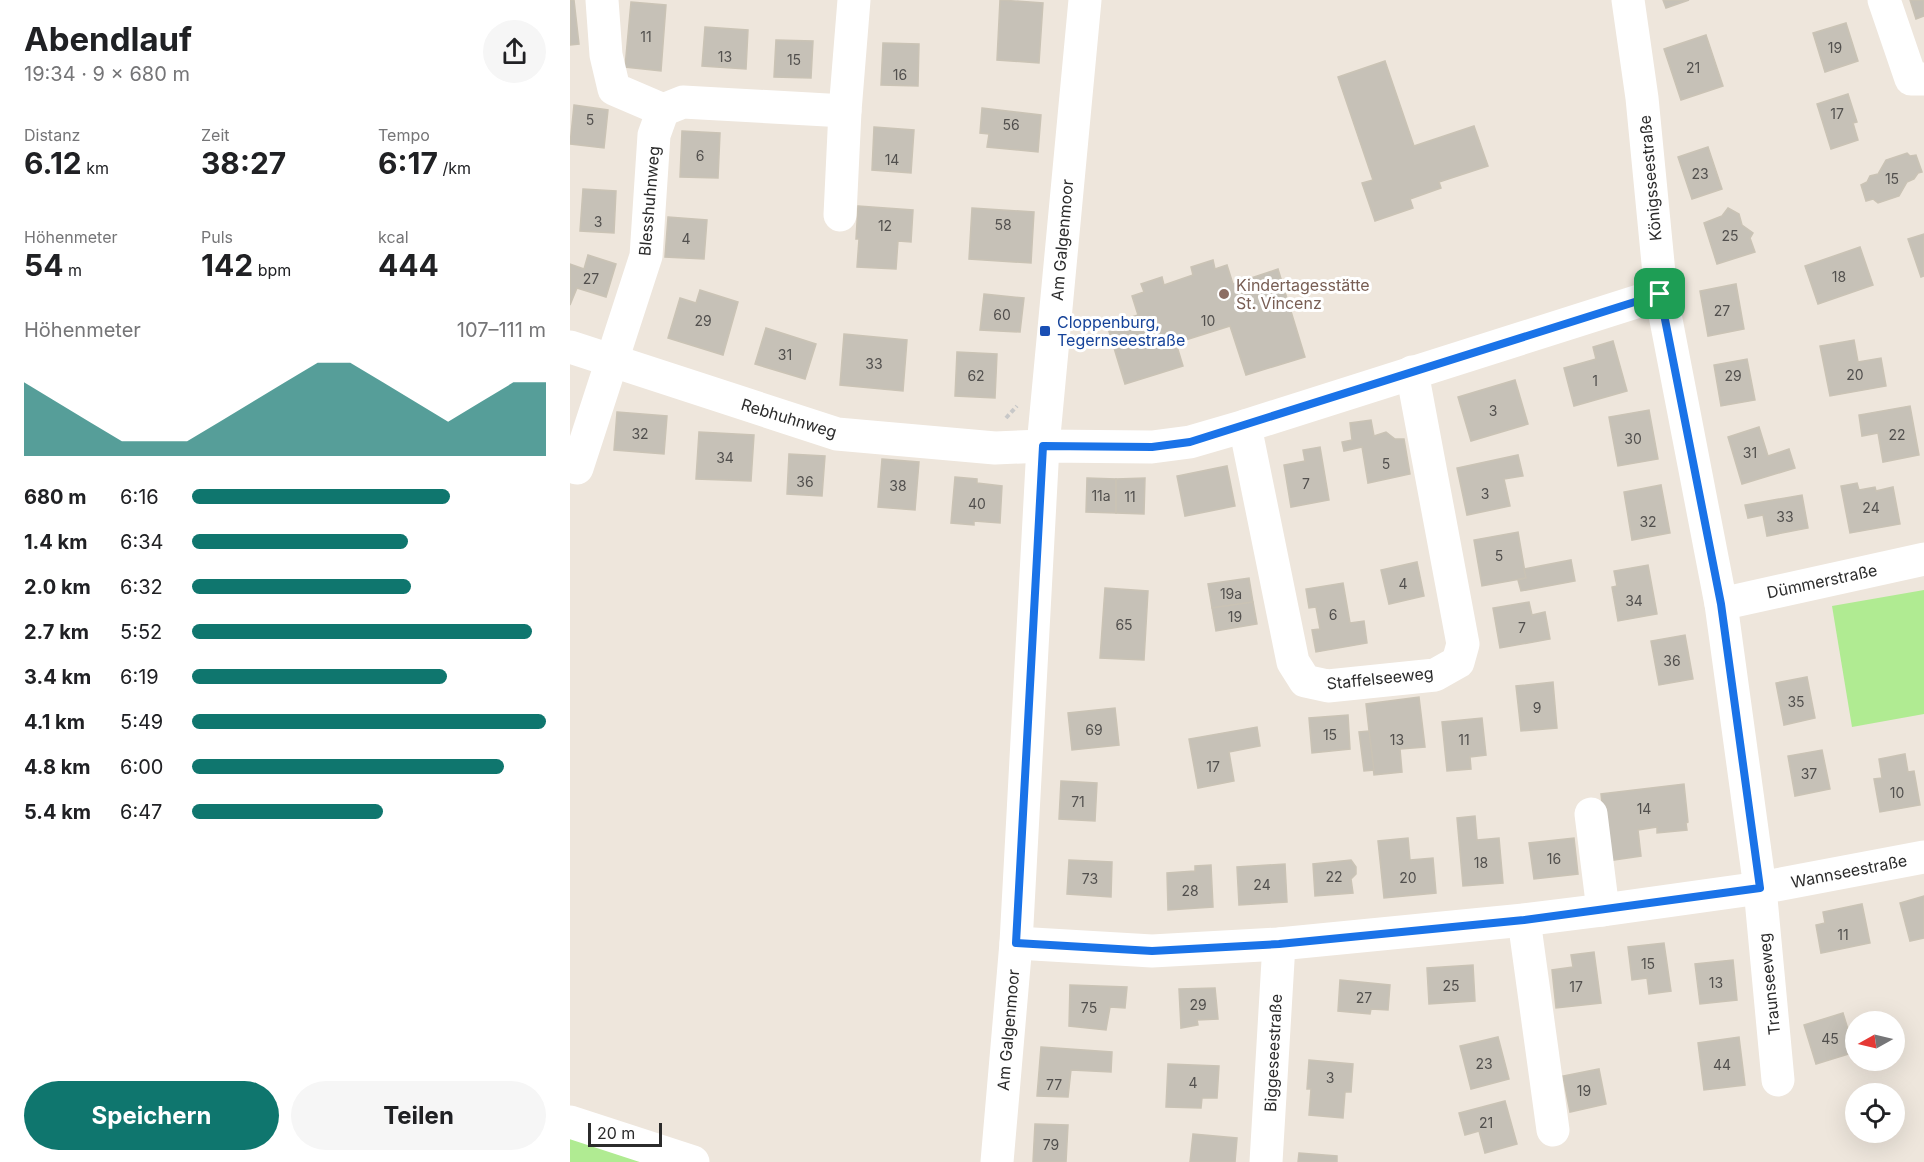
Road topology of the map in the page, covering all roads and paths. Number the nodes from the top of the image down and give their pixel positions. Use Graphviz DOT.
graph roads {
  1 [pos="602,0"];
  2 [pos="855,0"];
  3 [pos="1085,0"];
  4 [pos="1628,0"];
  5 [pos="1884,0"];
  6 [pos="1924,79"];
  7 [pos="663,110"];
  8 [pos="845,111"];
  9 [pos="840,215"];
  10 [pos="1660,294"];
  11 [pos="570,347"];
  12 [pos="613,362"];
  13 [pos="1412,372"];
  14 [pos="1048,399"];
  15 [pos="996,421"];
  16 [pos="1245,426"];
  17 [pos="1043,446"];
  18 [pos="577,468"];
  19 [pos="1924,559"];
  20 [pos="1721,604"];
  21 [pos="1591,814"];
  22 [pos="1924,857"];
  23 [pos="1760,888"];
  24 [pos="1603,910"];
  25 [pos="1524,920"];
  26 [pos="1016,943"];
  27 [pos="1279,944"];
  28 [pos="1778,1080"];
  29 [pos="570,1122"];
  30 [pos="1553,1130"];
  31 [pos="693,1162"];
  32 [pos="997,1162"];
  33 [pos="1266,1162"];
  1 -- 7 [label="street"];
  2 -- 8 [label="street"];
  3 -- 14 [label="street, Am Galgenmoor"];
  4 -- 10 [label="street, Königsseestraße"];
  5 -- 6 [label="street"];
  7 -- 8 [label="street"];
  7 -- 12 [label="street, Blesshuhnweg"];
  8 -- 9 [label="street"];
  10 -- 13 [label="street, Rebhuhnweg"];
  10 -- 20 [label="street, Königsseestraße"];
  11 -- 12 [label="street, Rebhuhnweg"];
  12 -- 17 [label="street, Rebhuhnweg"];
  12 -- 18 [label="street"];
  13 -- 16 [label="street, Rebhuhnweg"];
  13 -- 16 [label="street, Staffelseeweg"];
  14 -- 15 [label="path"];
  14 -- 17 [label="street, Am Galgenmoor"];
  16 -- 17 [label="street, Rebhuhnweg"];
  17 -- 26 [label="street, Am Galgenmoor"];
  19 -- 20 [label="street, Dümmerstraße"];
  20 -- 23 [label="street, Königsseestraße"];
  21 -- 24 [label="street"];
  22 -- 23 [label="street, Wannseestraße"];
  23 -- 24 [label="street, Wannseestraße"];
  23 -- 28 [label="street, Traunseeweg"];
  24 -- 25 [label="street, Wannseestraße"];
  25 -- 27 [label="street, Wannseestraße"];
  25 -- 30 [label="street"];
  26 -- 27 [label="street, Wannseestraße"];
  26 -- 32 [label="street, Am Galgenmoor"];
  27 -- 33 [label="street, Biggeseestraße"];
  29 -- 31 [label="street"];
}
